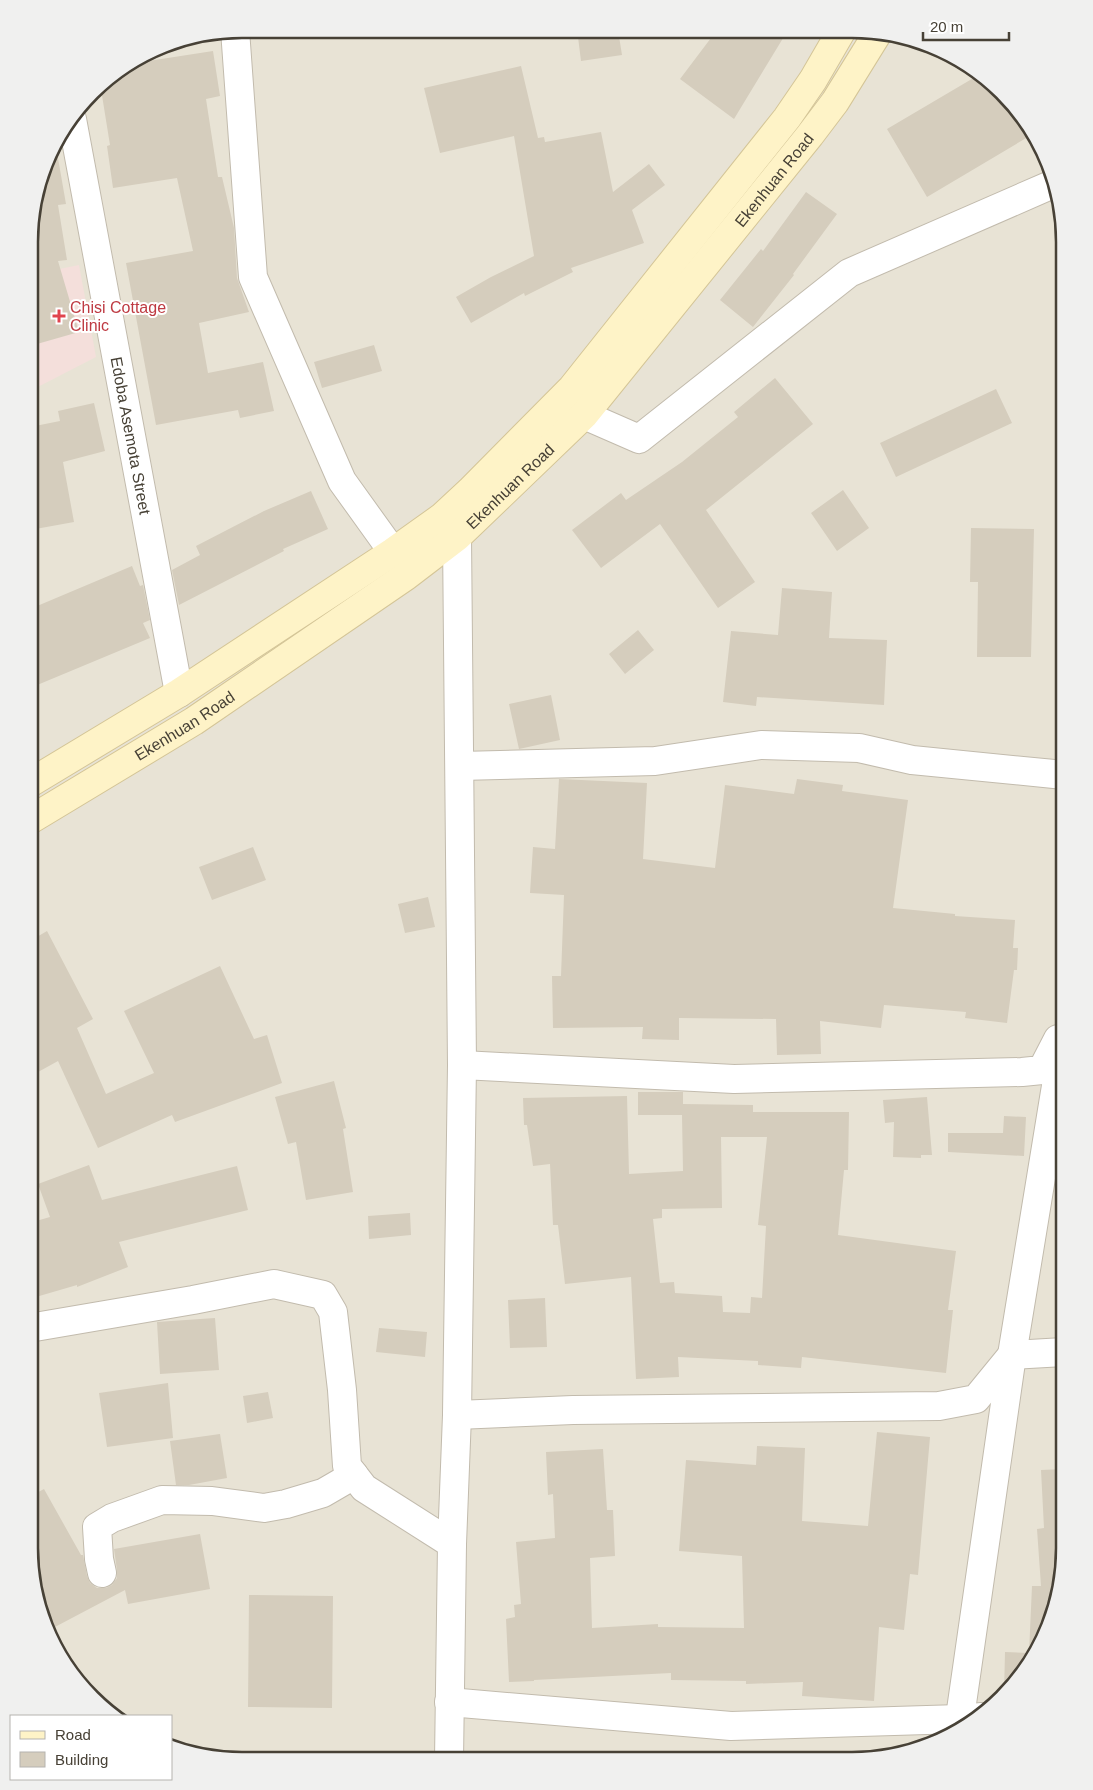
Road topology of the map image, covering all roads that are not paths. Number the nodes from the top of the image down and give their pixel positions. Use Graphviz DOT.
graph roads {
  1 [pos="236,38"];
  2 [pos="837,38"];
  3 [pos="874,39"];
  4 [pos="73,126"];
  5 [pos="1048,186"];
  6 [pos="584,416"];
  7 [pos="457,537"];
  8 [pos="392,552"];
  9 [pos="179,693"];
  10 [pos="460,766"];
  11 [pos="1056,774"];
  12 [pos="38,778"];
  13 [pos="38,815"];
  14 [pos="1056,1042"];
  15 [pos="462,1065"];
  16 [pos="1056,1086"];
  17 [pos="38,1326"];
  18 [pos="1056,1352"];
  19 [pos="1012,1355"];
  20 [pos="457,1415"];
  21 [pos="354,1475"];
  22 [pos="452,1544"];
  23 [pos="102,1573"];
  24 [pos="449,1702"];
  25 [pos="968,1716"];
  26 [pos="958,1722"];
  27 [pos="449,1752"];
  1 -- 8 [label="street"];
  2 -- 8 [label="main road, Ekenhuan Road"];
  3 -- 6 [label="main road, Ekenhuan Road"];
  4 -- 9 [label="street, Edoba Asemota Street"];
  5 -- 6 [label="street"];
  6 -- 7 [label="main road, Ekenhuan Road"];
  7 -- 10 [label="street"];
  7 -- 13 [label="main road, Ekenhuan Road"];
  8 -- 9 [label="main road, Ekenhuan Road"];
  9 -- 12 [label="main road, Ekenhuan Road"];
  10 -- 11 [label="street"];
  10 -- 15 [label="street"];
  14 -- 15 [label="street"];
  15 -- 20 [label="street"];
  16 -- 19 [label="street"];
  17 -- 21 [label="street"];
  18 -- 19 [label="street"];
  19 -- 20 [label="street"];
  19 -- 25 [label="street"];
  20 -- 22 [label="street"];
  21 -- 22 [label="street"];
  21 -- 23 [label="street"];
  22 -- 24 [label="street"];
  24 -- 26 [label="street"];
  24 -- 27 [label="street"];
}
